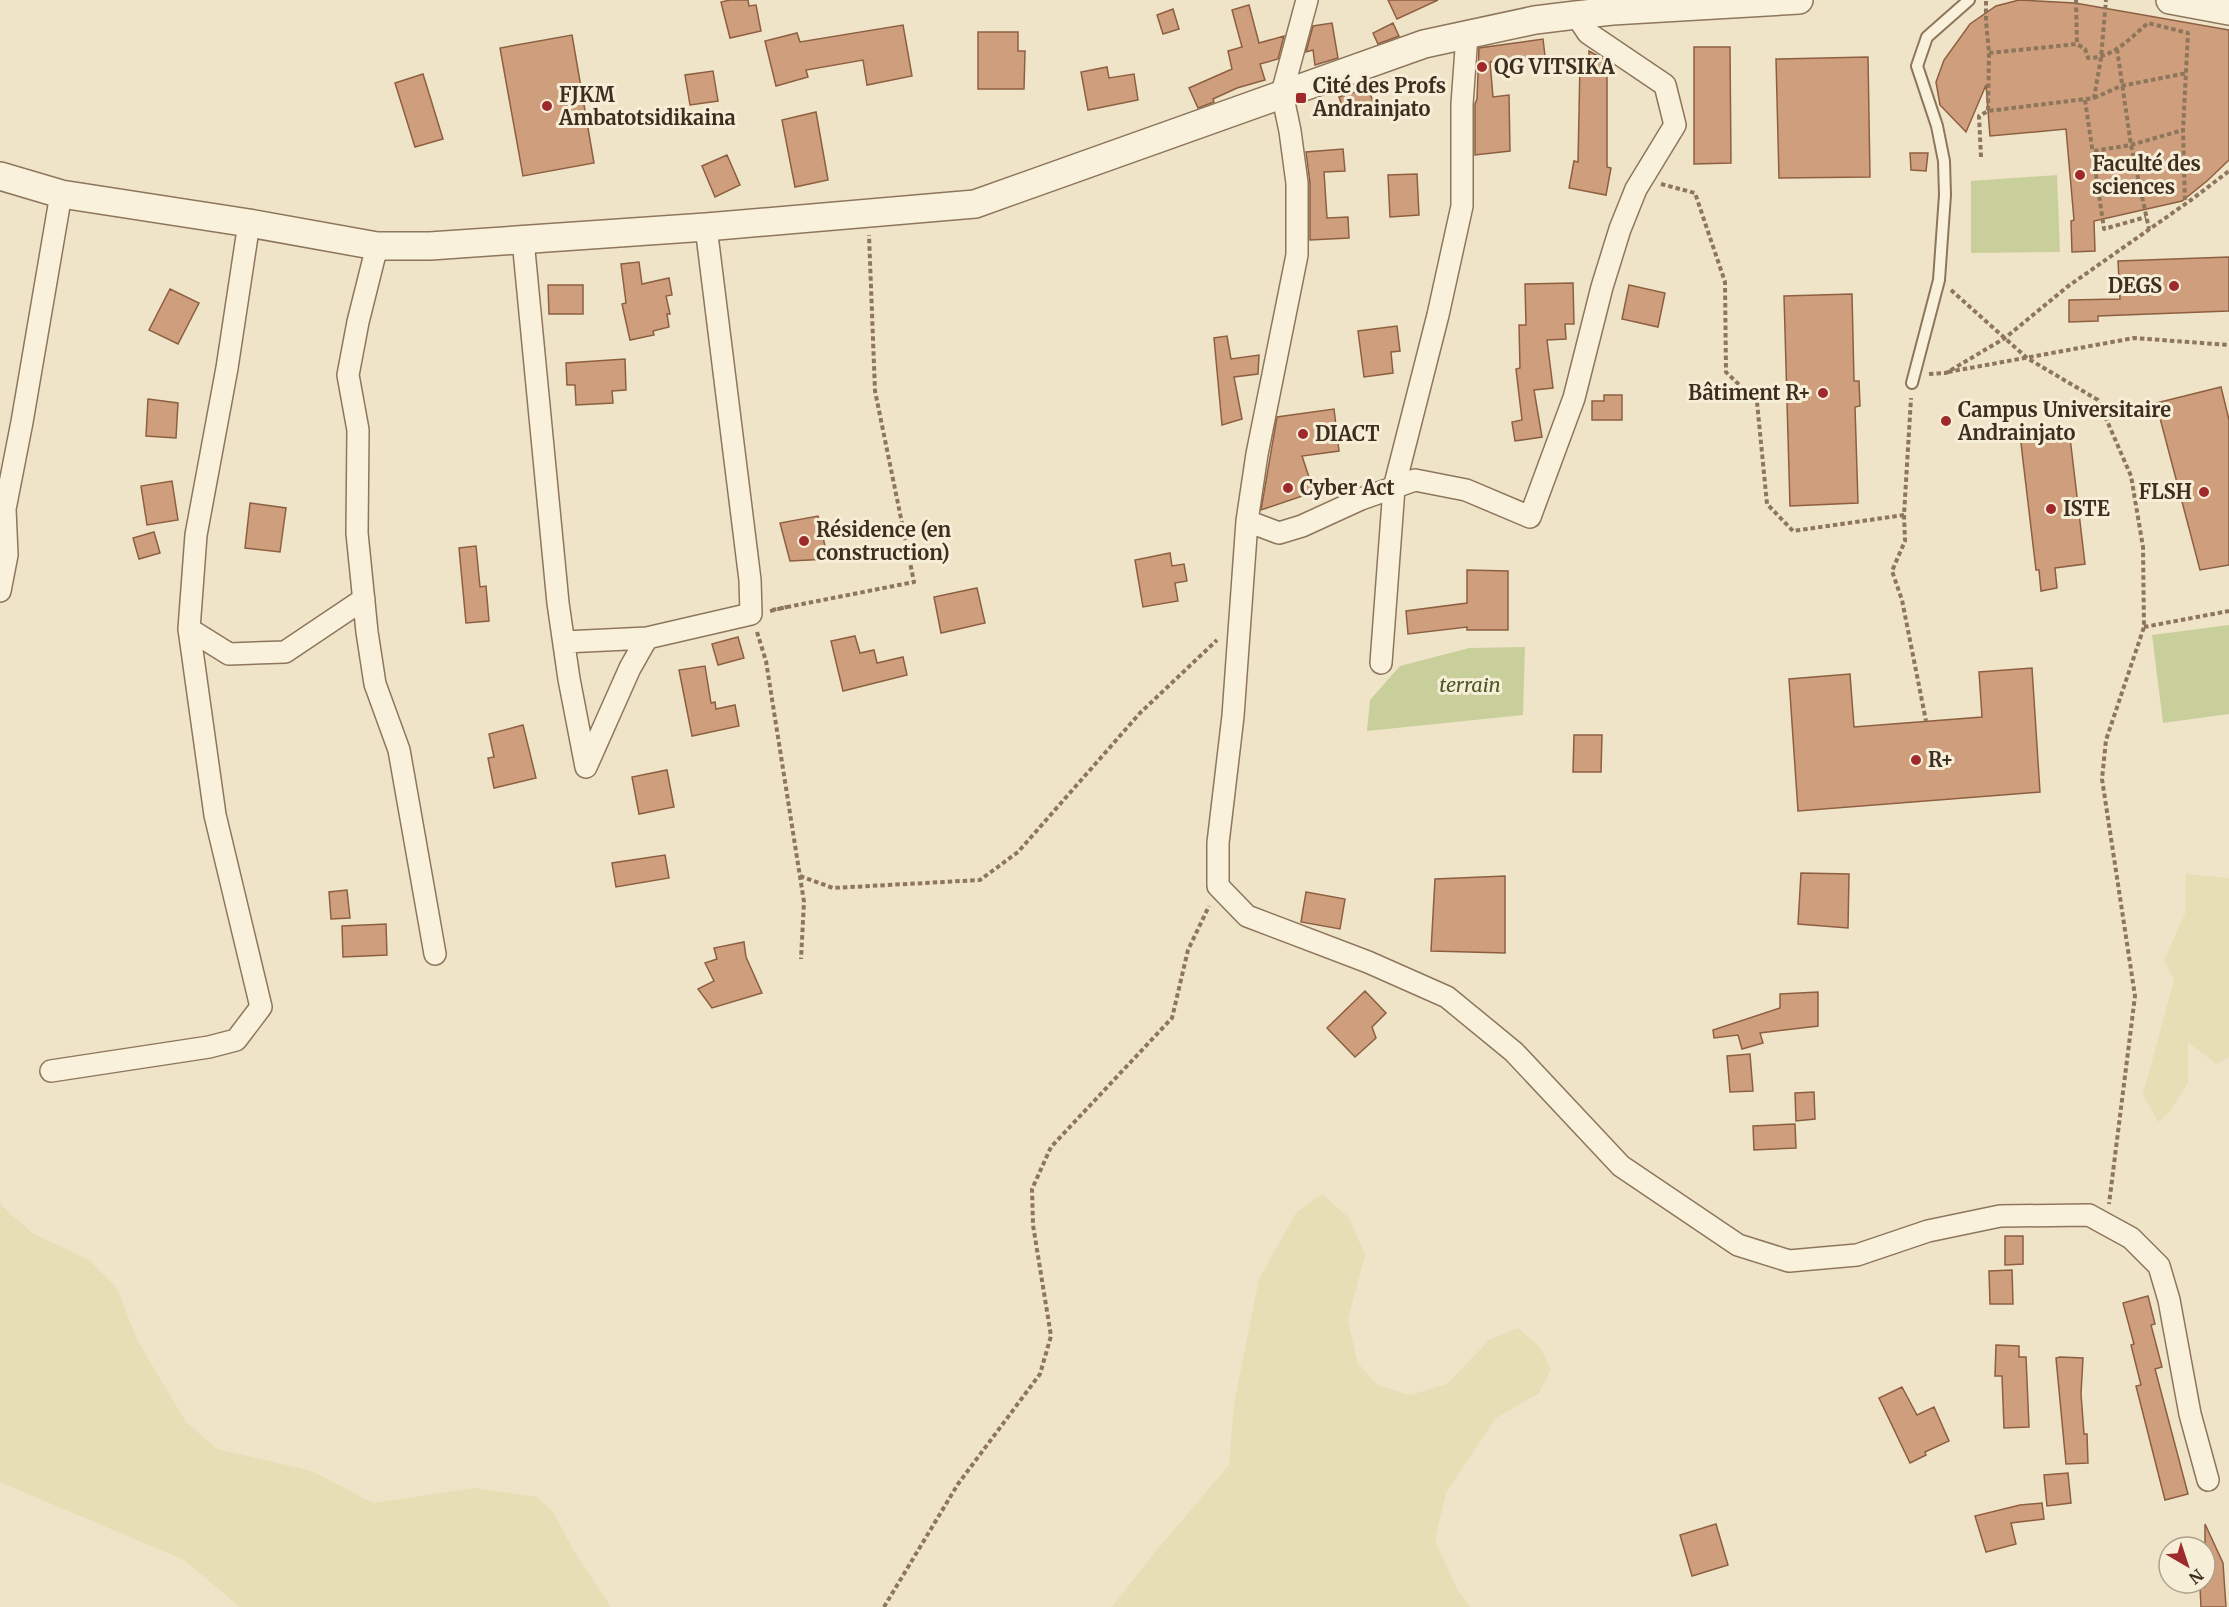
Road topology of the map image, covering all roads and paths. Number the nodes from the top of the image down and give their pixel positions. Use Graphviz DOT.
graph roads {
  1 [pos="1307,0"];
  2 [pos="1799,0"];
  3 [pos="1969,0"];
  4 [pos="1986,0"];
  5 [pos="2076,0"];
  6 [pos="2106,0"];
  7 [pos="2170,0"];
  8 [pos="2229,11"];
  9 [pos="1576,15"];
  10 [pos="1467,35"];
  11 [pos="2076,44"];
  12 [pos="2117,50"];
  13 [pos="1989,53"];
  14 [pos="2101,58"];
  15 [pos="2187,73"];
  16 [pos="2121,86"];
  17 [pos="1282,93"];
  18 [pos="2094,98"];
  19 [pos="2085,100"];
  20 [pos="1988,111"];
  21 [pos="2183,130"];
  22 [pos="2131,145"];
  23 [pos="2094,151"];
  24 [pos="1981,157"];
  25 [pos="2229,171"];
  26 [pos="0,176"];
  27 [pos="1636,189"];
  28 [pos="61,194"];
  29 [pos="2185,205"];
  30 [pos="868,213"];
  31 [pos="2146,217"];
  32 [pos="249,223"];
  33 [pos="706,227"];
  34 [pos="2149,229"];
  35 [pos="523,240"];
  36 [pos="377,246"];
  37 [pos="1939,280"];
  38 [pos="2005,338"];
  39 [pos="2229,345"];
  40 [pos="2027,358"];
  41 [pos="1946,373"];
  42 [pos="1912,383"];
  43 [pos="1394,488"];
  44 [pos="1904,515"];
  45 [pos="1247,520"];
  46 [pos="0,591"];
  47 [pos="364,599"];
  48 [pos="787,607"];
  49 [pos="2229,611"];
  50 [pos="751,614"];
  51 [pos="1240,619"];
  52 [pos="2144,627"];
  53 [pos="189,629"];
  54 [pos="647,638"];
  55 [pos="565,642"];
  56 [pos="1381,663"];
  57 [pos="1926,721"];
  58 [pos="800,876"];
  59 [pos="1218,886"];
  60 [pos="435,954"];
  61 [pos="801,959"];
  62 [pos="51,1071"];
  63 [pos="2106,1224"];
  64 [pos="2208,1480"];
  65 [pos="884,1607"];
  1 -- 17 [label="street"];
  2 -- 9 [label="street"];
  3 -- 37 [label="lane"];
  4 -- 13 [label="path"];
  5 -- 11 [label="path"];
  6 -- 14 [label="path"];
  7 -- 8 [label="street"];
  9 -- 10 [label="street"];
  9 -- 27 [label="street"];
  10 -- 17 [label="street"];
  10 -- 43 [label="street"];
  11 -- 13 [label="path"];
  11 -- 14 [label="path"];
  12 -- 14 [label="path"];
  12 -- 15 [label="path"];
  12 -- 16 [label="path"];
  13 -- 20 [label="path"];
  14 -- 18 [label="path"];
  15 -- 16 [label="path"];
  15 -- 21 [label="path"];
  16 -- 18 [label="path"];
  16 -- 22 [label="path"];
  17 -- 30 [label="street"];
  17 -- 45 [label="street"];
  18 -- 19 [label="path"];
  19 -- 20 [label="path"];
  19 -- 23 [label="path"];
  20 -- 24 [label="path"];
  21 -- 22 [label="path"];
  21 -- 29 [label="path"];
  22 -- 23 [label="path"];
  22 -- 31 [label="path"];
  23 -- 31 [label="path"];
  25 -- 29 [label="path"];
  26 -- 28 [label="street"];
  27 -- 43 [label="street"];
  27 -- 44 [label="path"];
  28 -- 32 [label="street"];
  28 -- 46 [label="street"];
  29 -- 34 [label="path"];
  30 -- 33 [label="street"];
  30 -- 50 [label="path"];
  31 -- 34 [label="path"];
  32 -- 36 [label="street"];
  32 -- 53 [label="street"];
  33 -- 35 [label="street"];
  33 -- 50 [label="street"];
  34 -- 38 [label="path"];
  35 -- 36 [label="street"];
  35 -- 55 [label="street"];
  36 -- 47 [label="street"];
  37 -- 38 [label="path"];
  37 -- 42 [label="lane"];
  38 -- 40 [label="path"];
  38 -- 41 [label="path"];
  39 -- 40 [label="path"];
  40 -- 41 [label="path"];
  40 -- 52 [label="path"];
  41 -- 42 [label="path"];
  42 -- 44 [label="path"];
  43 -- 45 [label="street"];
  43 -- 56 [label="street"];
  44 -- 57 [label="path"];
  45 -- 51 [label="street"];
  47 -- 53 [label="street"];
  47 -- 60 [label="street"];
  48 -- 50 [label="path"];
  49 -- 52 [label="path"];
  50 -- 54 [label="street"];
  50 -- 58 [label="path"];
  51 -- 58 [label="path"];
  51 -- 59 [label="street"];
  52 -- 63 [label="path"];
  53 -- 62 [label="street"];
  54 -- 55 [label="street"];
  54 -- 55 [label="street"];
  58 -- 61 [label="path"];
  59 -- 63 [label="street"];
  59 -- 65 [label="path"];
  63 -- 64 [label="street"];
}
